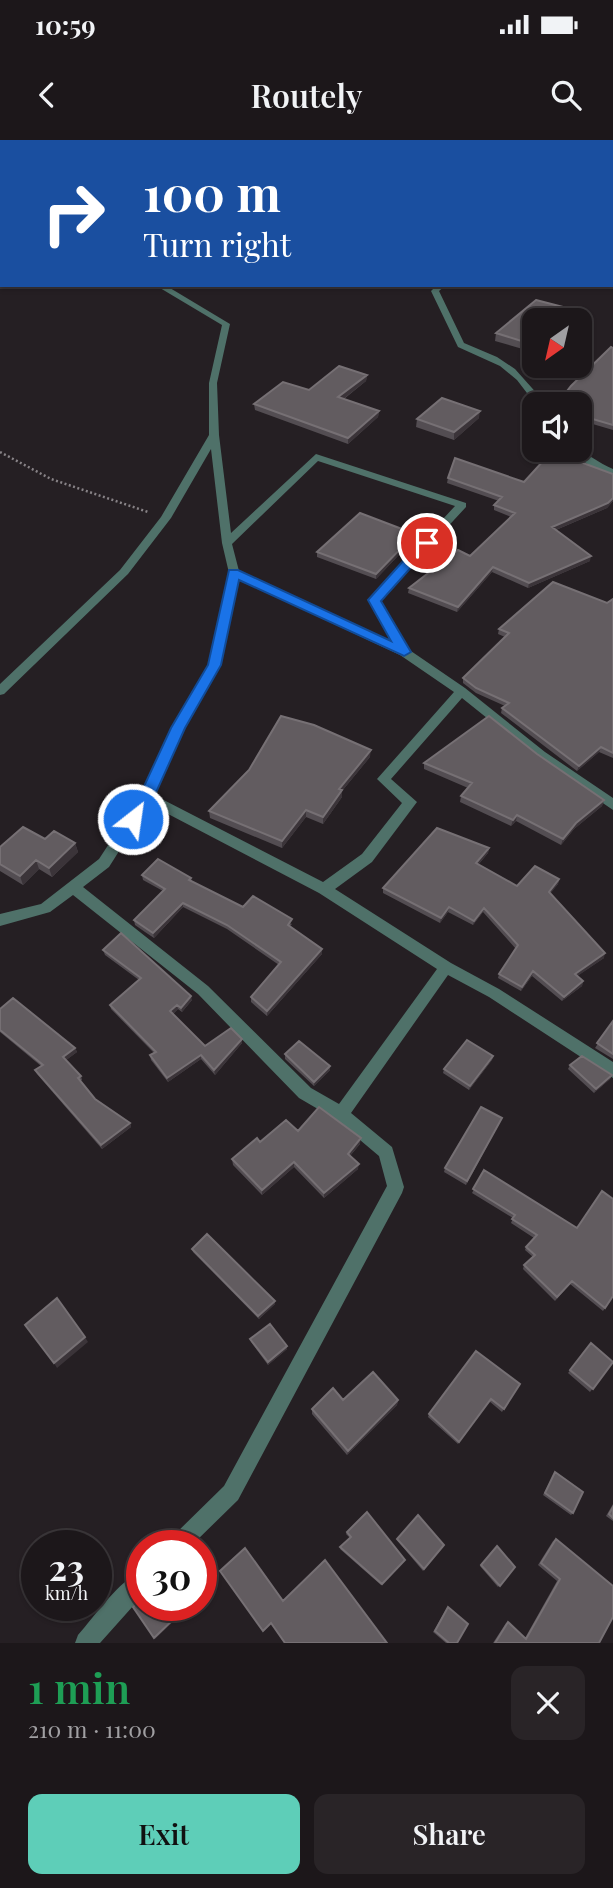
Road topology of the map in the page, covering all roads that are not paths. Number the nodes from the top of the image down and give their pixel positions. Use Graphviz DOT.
graph roads {
  1 [pos="162,287"];
  2 [pos="439,287"];
  3 [pos="532,392"];
  4 [pos="214,435"];
  5 [pos="590,462"];
  6 [pos="613,474"];
  7 [pos="227,543"];
  8 [pos="234,573"];
  9 [pos="404,652"];
  10 [pos="0,691"];
  11 [pos="461,691"];
  12 [pos="147,797"];
  13 [pos="613,805"];
  14 [pos="73,887"];
  15 [pos="324,889"];
  16 [pos="0,920"];
  17 [pos="446,967"];
  18 [pos="613,1071"];
  19 [pos="341,1114"];
  20 [pos="193,1530"];
  21 [pos="126,1596"];
  22 [pos="86,1643"];
  1 -- 4 [label="street"];
  2 -- 3 [label="street"];
  4 -- 7 [label="street"];
  4 -- 10 [label="street"];
  5 -- 6 [label="street"];
  7 -- 8 [label="street"];
  7 -- 9 [label="street"];
  8 -- 9 [label="street"];
  8 -- 12 [label="street"];
  9 -- 11 [label="street"];
  11 -- 13 [label="street"];
  11 -- 15 [label="street"];
  12 -- 14 [label="street"];
  12 -- 15 [label="street"];
  14 -- 16 [label="street"];
  14 -- 19 [label="street"];
  15 -- 17 [label="street"];
  17 -- 18 [label="street"];
  17 -- 19 [label="street"];
  19 -- 20 [label="street"];
  21 -- 22 [label="street"];
}
